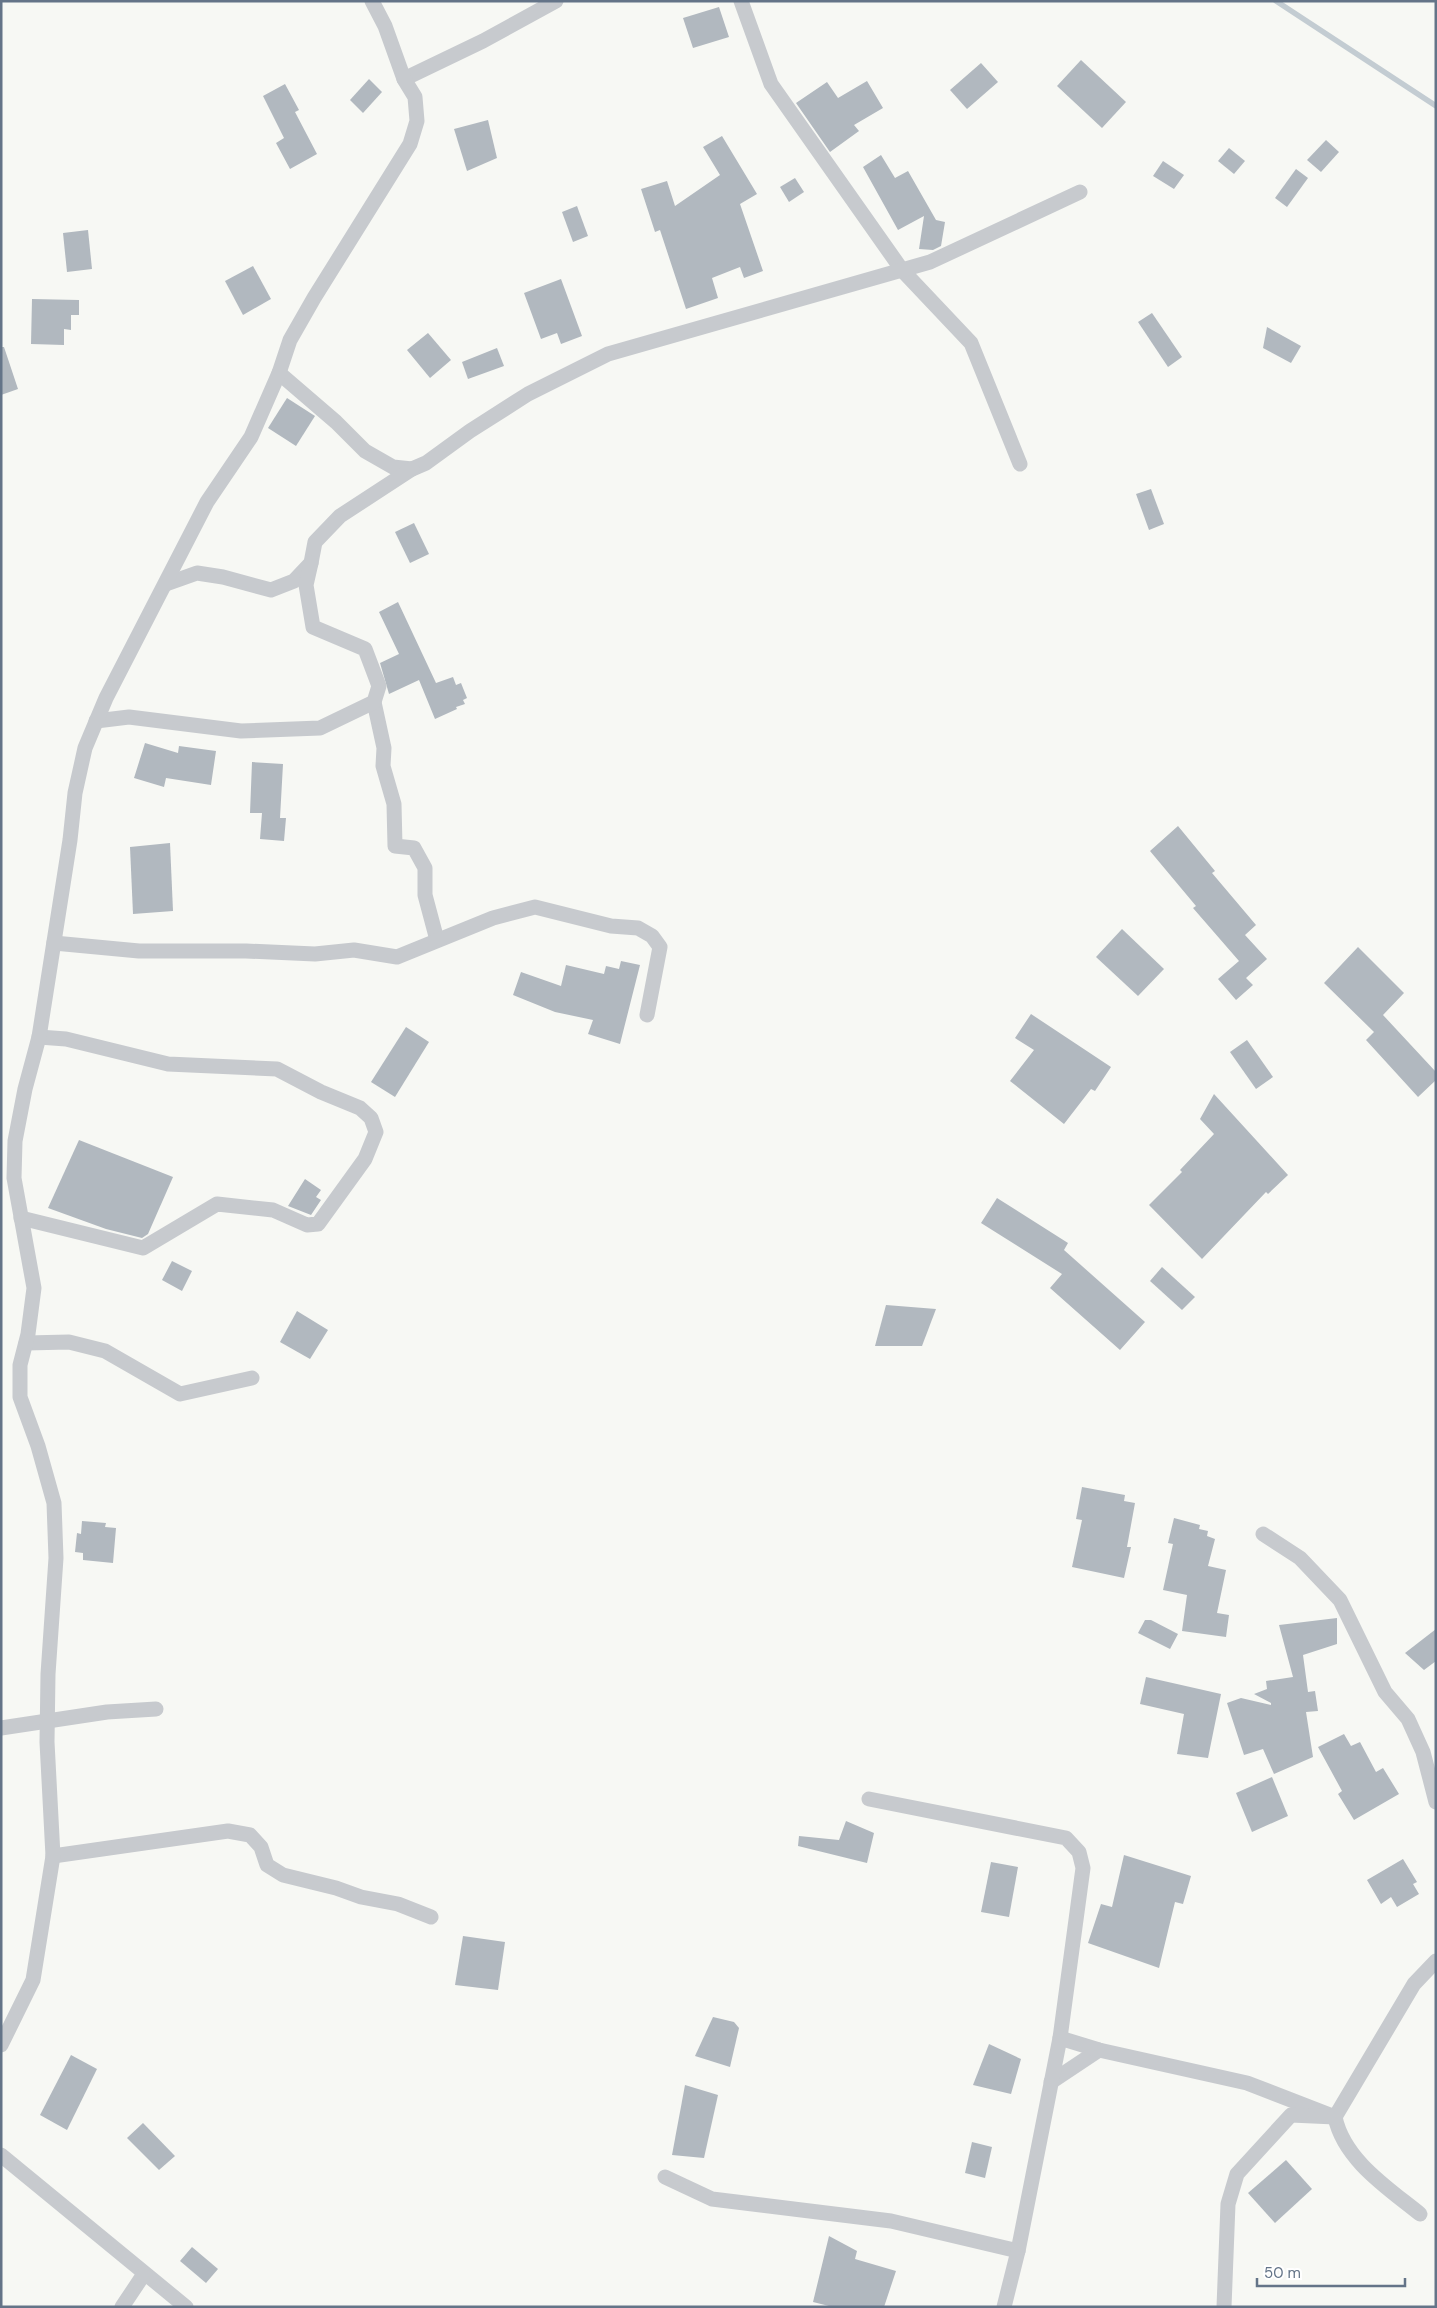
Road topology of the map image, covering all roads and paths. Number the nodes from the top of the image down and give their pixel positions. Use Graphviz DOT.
graph roads {
  1 [pos="372,1"];
  2 [pos="556,1"];
  3 [pos="742,1"];
  4 [pos="404,79"];
  5 [pos="1080,192"];
  6 [pos="902,270"];
  7 [pos="279,373"];
  8 [pos="1020,464"];
  9 [pos="412,470"];
  10 [pos="311,563"];
  11 [pos="166,584"];
  12 [pos="374,702"];
  13 [pos="96,721"];
  14 [pos="437,940"];
  15 [pos="54,943"];
  16 [pos="648,1015"];
  17 [pos="39,1037"];
  18 [pos="21,1218"];
  19 [pos="26,1343"];
  20 [pos="252,1378"];
  21 [pos="1262,1534"];
  22 [pos="156,1710"];
  23 [pos="47,1720"];
  24 [pos="1,1728"];
  25 [pos="869,1799"];
  26 [pos="1436,1802"];
  27 [pos="53,1856"];
  28 [pos="431,1917"];
  29 [pos="1436,1960"];
  30 [pos="1060,2038"];
  31 [pos="1,2045"];
  32 [pos="1098,2050"];
  33 [pos="1051,2082"];
  34 [pos="1335,2117"];
  35 [pos="1,2155"];
  36 [pos="665,2177"];
  37 [pos="1420,2214"];
  38 [pos="1018,2251"];
  39 [pos="144,2274"];
  40 [pos="122,2307"];
  41 [pos="186,2307"];
  42 [pos="1004,2307"];
  43 [pos="1224,2307"];
  1 -- 4 [label="street"];
  2 -- 4 [label="street"];
  3 -- 6 [label="street"];
  4 -- 7 [label="street"];
  5 -- 6 [label="street"];
  6 -- 8 [label="street"];
  6 -- 9 [label="street"];
  7 -- 9 [label="street"];
  7 -- 11 [label="street"];
  9 -- 10 [label="street"];
  10 -- 11 [label="street"];
  10 -- 12 [label="street"];
  11 -- 13 [label="street"];
  12 -- 13 [label="street"];
  12 -- 14 [label="street"];
  13 -- 15 [label="street"];
  14 -- 15 [label="street"];
  14 -- 16 [label="street"];
  15 -- 17 [label="street"];
  17 -- 18 [label="street"];
  17 -- 18 [label="street"];
  18 -- 19 [label="street"];
  19 -- 20 [label="street"];
  19 -- 23 [label="street"];
  21 -- 26 [label="street"];
  22 -- 23 [label="street"];
  23 -- 24 [label="street"];
  23 -- 27 [label="street"];
  25 -- 30 [label="street"];
  27 -- 28 [label="street"];
  27 -- 31 [label="street"];
  29 -- 34 [label="street"];
  30 -- 32 [label="street"];
  30 -- 33 [label="street"];
  32 -- 33 [label="street"];
  32 -- 34 [label="street"];
  33 -- 38 [label="street"];
  34 -- 37 [label="street"];
  34 -- 43 [label="street"];
  35 -- 39 [label="street"];
  36 -- 38 [label="street"];
  38 -- 42 [label="street"];
  39 -- 40 [label="street"];
  39 -- 41 [label="street"];
}
